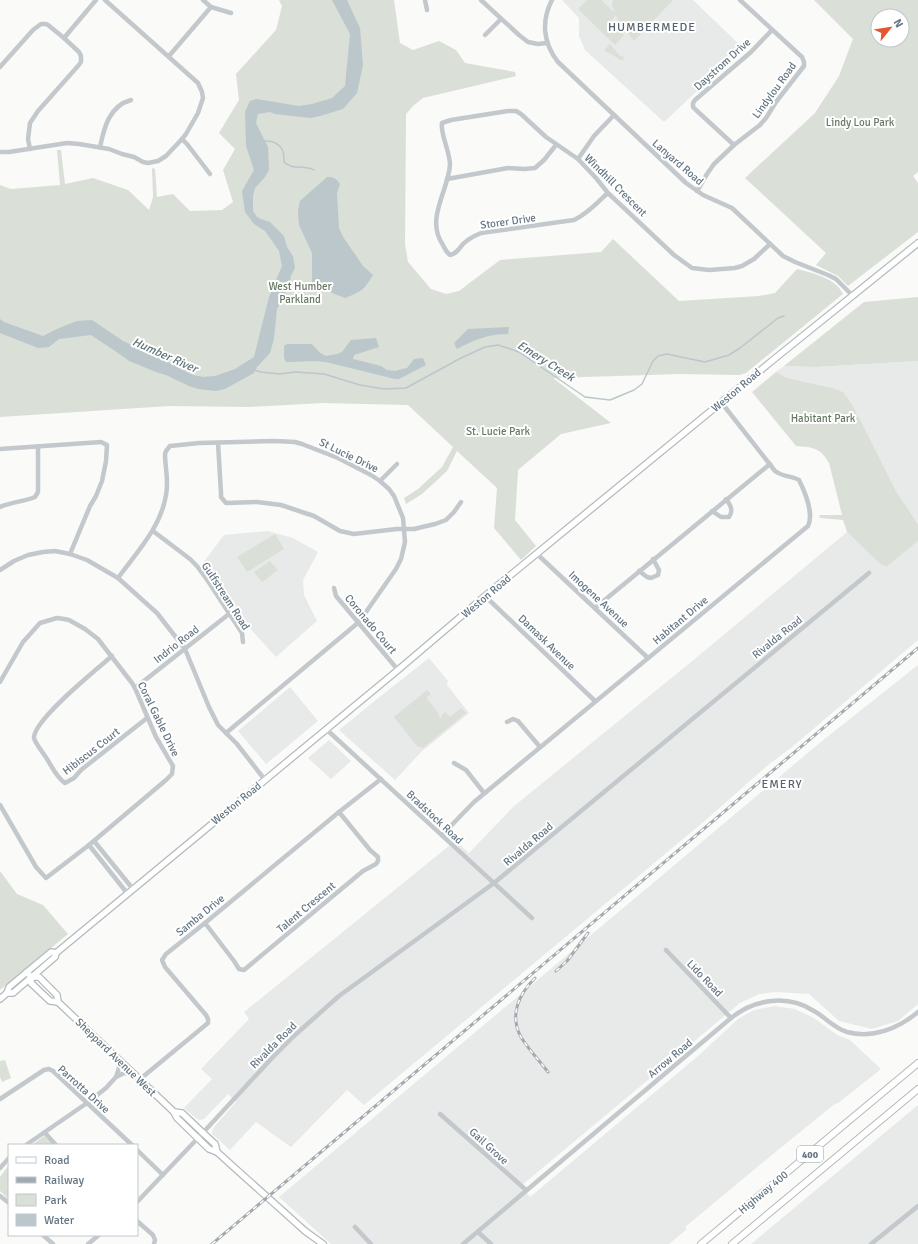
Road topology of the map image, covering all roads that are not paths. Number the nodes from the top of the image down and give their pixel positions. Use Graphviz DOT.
graph roads {
  1 [pos="96,0"];
  2 [pos="105,0"];
  3 [pos="203,0"];
  4 [pos="425,0"];
  5 [pos="481,0"];
  6 [pos="552,0"];
  7 [pos="740,0"];
  8 [pos="211,7"];
  9 [pos="427,10"];
  10 [pos="231,13"];
  11 [pos="501,19"];
  12 [pos="772,30"];
  13 [pos="485,36"];
  14 [pos="64,38"];
  15 [pos="547,43"];
  16 [pos="169,56"];
  17 [pos="0,66"];
  18 [pos="131,100"];
  19 [pos="614,115"];
  20 [pos="442,123"];
  21 [pos="182,139"];
  22 [pos="556,145"];
  23 [pos="734,145"];
  24 [pos="100,147"];
  25 [pos="30,149"];
  26 [pos="0,152"];
  27 [pos="578,159"];
  28 [pos="210,174"];
  29 [pos="447,179"];
  30 [pos="697,191"];
  31 [pos="608,193"];
  32 [pos="918,243"];
  33 [pos="770,244"];
  34 [pos="852,295"];
  35 [pos="721,402"];
  36 [pos="218,443"];
  37 [pos="38,447"];
  38 [pos="0,449"];
  39 [pos="397,464"];
  40 [pos="770,464"];
  41 [pos="380,481"];
  42 [pos="726,499"];
  43 [pos="461,502"];
  44 [pos="0,507"];
  45 [pos="712,510"];
  46 [pos="404,529"];
  47 [pos="153,531"];
  48 [pos="70,554"];
  49 [pos="537,554"];
  50 [pos="654,559"];
  51 [pos="0,570"];
  52 [pos="639,571"];
  53 [pos="869,573"];
  54 [pos="118,578"];
  55 [pos="334,588"];
  56 [pos="485,596"];
  57 [pos="595,608"];
  58 [pos="229,614"];
  59 [pos="359,622"];
  60 [pos="243,642"];
  61 [pos="185,649"];
  62 [pos="112,656"];
  63 [pos="648,658"];
  64 [pos="398,670"];
  65 [pos="2,672"];
  66 [pos="0,682"];
  67 [pos="135,688"];
  68 [pos="596,701"];
  69 [pos="147,718"];
  70 [pos="507,722"];
  71 [pos="326,729"];
  72 [pos="226,733"];
  73 [pos="540,747"];
  74 [pos="454,763"];
  75 [pos="381,779"];
  76 [pos="265,780"];
  77 [pos="484,793"];
  78 [pos="0,805"];
  79 [pos="339,812"];
  80 [pos="442,835"];
  81 [pos="94,841"];
  82 [pos="89,845"];
  83 [pos="494,883"];
  84 [pos="133,888"];
  85 [pos="127,893"];
  86 [pos="532,918"];
  87 [pos="205,923"];
  88 [pos="666,950"];
  89 [pos="56,953"];
  90 [pos="26,972"];
  91 [pos="31,977"];
  92 [pos="7,993"];
  93 [pos="0,999"];
  94 [pos="58,1002"];
  95 [pos="918,1012"];
  96 [pos="731,1018"];
  97 [pos="118,1059"];
  98 [pos="918,1063"];
  99 [pos="134,1074"];
  100 [pos="116,1077"];
  101 [pos="139,1080"];
  102 [pos="918,1089"];
  103 [pos="0,1099"];
  104 [pos="87,1103"];
  105 [pos="174,1112"];
  106 [pos="440,1114"];
  107 [pos="204,1133"];
  108 [pos="45,1134"];
  109 [pos="198,1138"];
  110 [pos="28,1144"];
  111 [pos="55,1144"];
  112 [pos="131,1144"];
  113 [pos="138,1151"];
  114 [pos="217,1152"];
  115 [pos="8,1159"];
  116 [pos="0,1166"];
  117 [pos="164,1175"];
  118 [pos="526,1190"];
  119 [pos="0,1196"];
  120 [pos="138,1201"];
  121 [pos="8,1202"];
  122 [pos="918,1206"];
  123 [pos="138,1222"];
  124 [pos="355,1227"];
  125 [pos="305,1231"];
  126 [pos="478,1232"];
  127 [pos="44,1236"];
  128 [pos="98,1236"];
  129 [pos="53,1244"];
  130 [pos="88,1244"];
  131 [pos="154,1244"];
  132 [pos="316,1244"];
  133 [pos="323,1244"];
  134 [pos="371,1244"];
  135 [pos="464,1244"];
  136 [pos="491,1244"];
  137 [pos="701,1244"];
  138 [pos="732,1244"];
  139 [pos="871,1244"];
  1 -- 14 [label="street"];
  2 -- 16 [label="street"];
  3 -- 8 [label="street"];
  4 -- 9 [label="street"];
  5 -- 11 [label="street"];
  6 -- 15 [label="street, Lanyard Road"];
  7 -- 12 [label="street, Lindylou Road"];
  8 -- 10 [label="street"];
  8 -- 16 [label="street"];
  11 -- 13 [label="street"];
  11 -- 15 [label="street"];
  12 -- 23 [label="street, Lindylou Road"];
  12 -- 23 [label="street, Daystrom Drive"];
  14 -- 17 [label="street"];
  14 -- 25 [label="street"];
  15 -- 19 [label="street, Lanyard Road"];
  16 -- 21 [label="street"];
  18 -- 24 [label="street"];
  19 -- 27 [label="street"];
  19 -- 30 [label="street, Lanyard Road"];
  20 -- 22 [label="street, Windhill Crescent"];
  20 -- 29 [label="street, Storer Drive"];
  21 -- 24 [label="street"];
  21 -- 28 [label="street"];
  22 -- 27 [label="street, Windhill Crescent"];
  22 -- 29 [label="street"];
  23 -- 30 [label="street, Lindylou Road"];
  24 -- 25 [label="street"];
  25 -- 26 [label="street"];
  27 -- 31 [label="street, Windhill Crescent"];
  29 -- 31 [label="street, Storer Drive"];
  30 -- 33 [label="street, Lanyard Road"];
  31 -- 33 [label="street, Windhill Crescent"];
  32 -- 34 [label="main road, Weston Road"];
  33 -- 34 [label="street, Lanyard Road"];
  34 -- 35 [label="main road, Weston Road"];
  35 -- 40 [label="street, Habitant Drive"];
  35 -- 49 [label="main road, Weston Road"];
  36 -- 41 [label="street, St Lucie Drive"];
  36 -- 46 [label="street"];
  36 -- 47 [label="street, St Lucie Drive"];
  37 -- 38 [label="street"];
  37 -- 44 [label="street"];
  37 -- 48 [label="street"];
  39 -- 41 [label="street"];
  40 -- 42 [label="street"];
  40 -- 63 [label="street, Habitant Drive"];
  41 -- 46 [label="street, St Lucie Drive"];
  42 -- 45 [label="street"];
  42 -- 45 [label="street"];
  43 -- 46 [label="street"];
  45 -- 50 [label="street"];
  46 -- 59 [label="street, St Lucie Drive"];
  47 -- 54 [label="street, St Lucie Drive"];
  47 -- 58 [label="street, Gulfstream Road"];
  48 -- 51 [label="street"];
  48 -- 54 [label="street"];
  49 -- 56 [label="main road, Weston Road"];
  49 -- 57 [label="street, Imogene Avenue"];
  50 -- 52 [label="street"];
  50 -- 52 [label="street"];
  52 -- 57 [label="street"];
  53 -- 83 [label="street, Rivalda Road"];
  54 -- 61 [label="street"];
  55 -- 59 [label="street, Coronado Court"];
  56 -- 64 [label="main road, Weston Road"];
  56 -- 68 [label="street, Damask Avenue"];
  57 -- 63 [label="street, Imogene Avenue"];
  58 -- 60 [label="street, Gulfstream Road"];
  58 -- 61 [label="street, Indrio Road"];
  59 -- 64 [label="street, Coronado Court"];
  59 -- 72 [label="street, St Lucie Drive"];
  61 -- 67 [label="street, Indrio Road"];
  61 -- 72 [label="street"];
  62 -- 65 [label="street, Coral Gable Drive"];
  62 -- 67 [label="street, Coral Gable Drive"];
  62 -- 69 [label="street, Hibiscus Court"];
  63 -- 68 [label="street, Habitant Drive"];
  64 -- 71 [label="main road, Weston Road"];
  65 -- 66 [label="street, Coral Gable Drive"];
  67 -- 69 [label="street, Coral Gable Drive"];
  68 -- 73 [label="street, Habitant Drive"];
  69 -- 81 [label="street, Coral Gable Drive"];
  70 -- 73 [label="street"];
  71 -- 75 [label="street, Bradstock Road"];
  71 -- 76 [label="main road, Weston Road"];
  72 -- 76 [label="street"];
  73 -- 77 [label="street, Habitant Drive"];
  74 -- 77 [label="street"];
  75 -- 79 [label="street, Samba Drive"];
  75 -- 80 [label="street, Bradstock Road"];
  76 -- 84 [label="main road, Weston Road"];
  77 -- 80 [label="street, Habitant Drive"];
  78 -- 82 [label="street, Coral Gable Drive"];
  79 -- 87 [label="street, Samba Drive"];
  79 -- 87 [label="street, Talent Crescent"];
  80 -- 83 [label="street, Bradstock Road"];
  81 -- 82 [label="street, Coral Gable Drive"];
  81 -- 84 [label="street"];
  82 -- 85 [label="street"];
  83 -- 86 [label="street, Bradstock Road"];
  83 -- 107 [label="street, Rivalda Road"];
  84 -- 85 [label="main road, Weston Road"];
  85 -- 89 [label="main road, Weston Road"];
  87 -- 101 [label="street, Samba Drive"];
  88 -- 96 [label="street, Lido Road"];
  89 -- 90 [label="main road, Weston Road"];
  89 -- 91 [label="main road, Weston Road"];
  90 -- 91 [label="main road, Sheppard Avenue West"];
  90 -- 92 [label="main road, Weston Road"];
  91 -- 92 [label="main road, Weston Road"];
  91 -- 94 [label="main road, Sheppard Avenue West"];
  91 -- 94 [label="main road, Sheppard Avenue West"];
  92 -- 93 [label="main road, Weston Road"];
  94 -- 97 [label="main road, Sheppard Avenue West"];
  95 -- 96 [label="street, Arrow Road"];
  96 -- 118 [label="street, Arrow Road"];
  97 -- 99 [label="main road, Sheppard Avenue West"];
  97 -- 100 [label="street"];
  98 -- 137 [label="highway, Highway 400 / 400"];
  99 -- 100 [label="street"];
  99 -- 101 [label="main road, Sheppard Avenue West"];
  100 -- 104 [label="street"];
  101 -- 105 [label="main road, Sheppard Avenue West"];
  102 -- 138 [label="highway, Highway 400 / 400"];
  103 -- 104 [label="street, Parrotta Drive"];
  104 -- 108 [label="street"];
  104 -- 112 [label="street, Parrotta Drive"];
  105 -- 107 [label="main road, Sheppard Avenue West"];
  105 -- 109 [label="main road, Sheppard Avenue West"];
  106 -- 118 [label="street, Gail Grove"];
  107 -- 109 [label="street, Rivalda Road"];
  107 -- 114 [label="main road, Sheppard Avenue West"];
  108 -- 110 [label="street"];
  108 -- 111 [label="street"];
  109 -- 114 [label="main road, Sheppard Avenue West"];
  109 -- 117 [label="street, Rivalda Road"];
  113 -- 117 [label="street"];
  114 -- 125 [label="main road, Sheppard Avenue West"];
  115 -- 116 [label="street"];
  117 -- 120 [label="street, Rivalda Road"];
  118 -- 126 [label="street, Arrow Road"];
  119 -- 121 [label="street"];
  122 -- 139 [label="street"];
  123 -- 131 [label="street"];
  124 -- 134 [label="street"];
  125 -- 132 [label="main road, Sheppard Avenue West"];
  125 -- 133 [label="main road, Sheppard Avenue West"];
  126 -- 135 [label="street, Arrow Road"];
  126 -- 136 [label="street"];
  127 -- 129 [label="street"];
  128 -- 130 [label="street"];
}
